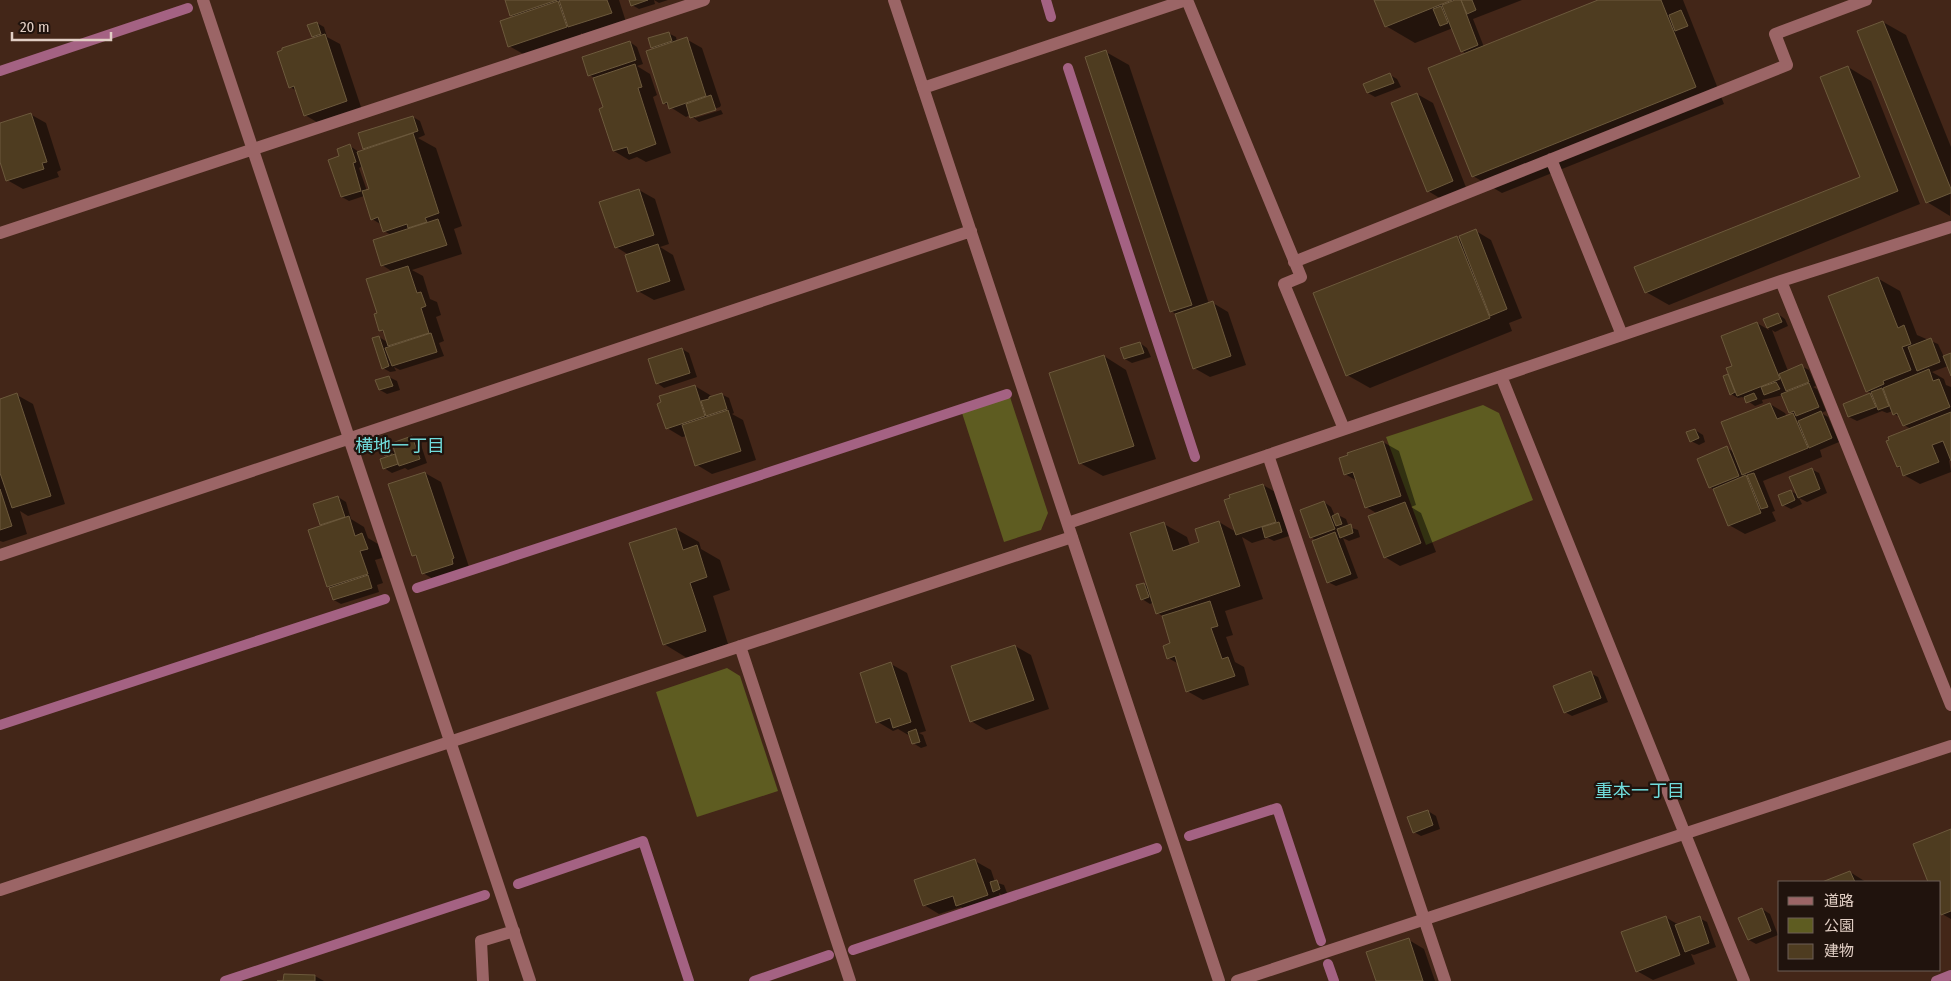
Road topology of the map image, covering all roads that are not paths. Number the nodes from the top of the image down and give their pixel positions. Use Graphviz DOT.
graph roads {
  1 [pos="202,0"];
  2 [pos="704,0"];
  3 [pos="894,0"];
  4 [pos="1186,0"];
  5 [pos="1866,0"];
  6 [pos="924,88"];
  7 [pos="253,149"];
  8 [pos="1551,160"];
  9 [pos="1951,227"];
  10 [pos="970,231"];
  11 [pos="0,233"];
  12 [pos="1294,262"];
  13 [pos="1782,281"];
  14 [pos="1622,335"];
  15 [pos="1501,376"];
  16 [pos="1344,429"];
  17 [pos="349,438"];
  18 [pos="1268,455"];
  19 [pos="1068,523"];
  20 [pos="1072,537"];
  21 [pos="0,555"];
  22 [pos="740,646"];
  23 [pos="1951,705"];
  24 [pos="450,742"];
  25 [pos="1951,746"];
  26 [pos="1684,834"];
  27 [pos="0,890"];
  28 [pos="1424,919"];
  29 [pos="514,931"];
  30 [pos="482,981"];
  31 [pos="530,981"];
  32 [pos="850,981"];
  33 [pos="1219,981"];
  34 [pos="1237,981"];
  35 [pos="1445,981"];
  36 [pos="1744,981"];
  1 -- 7 [label="street"];
  2 -- 7 [label="street"];
  3 -- 6 [label="street"];
  4 -- 6 [label="street"];
  4 -- 12 [label="street"];
  5 -- 8 [label="street"];
  6 -- 10 [label="street"];
  7 -- 11 [label="street"];
  7 -- 17 [label="street"];
  8 -- 12 [label="street"];
  8 -- 14 [label="street"];
  9 -- 13 [label="street"];
  10 -- 17 [label="street"];
  10 -- 19 [label="street"];
  12 -- 16 [label="street"];
  13 -- 14 [label="street"];
  13 -- 23 [label="street"];
  14 -- 15 [label="street"];
  15 -- 16 [label="street"];
  15 -- 26 [label="street"];
  16 -- 18 [label="street"];
  17 -- 21 [label="street"];
  17 -- 24 [label="street"];
  18 -- 19 [label="street"];
  18 -- 28 [label="street"];
  19 -- 20 [label="street"];
  20 -- 22 [label="street"];
  20 -- 33 [label="street"];
  22 -- 24 [label="street"];
  22 -- 32 [label="street"];
  24 -- 27 [label="street"];
  24 -- 29 [label="street"];
  25 -- 26 [label="street"];
  26 -- 28 [label="street"];
  26 -- 36 [label="street"];
  28 -- 34 [label="street"];
  28 -- 35 [label="street"];
  29 -- 30 [label="street"];
  29 -- 31 [label="street"];
}
